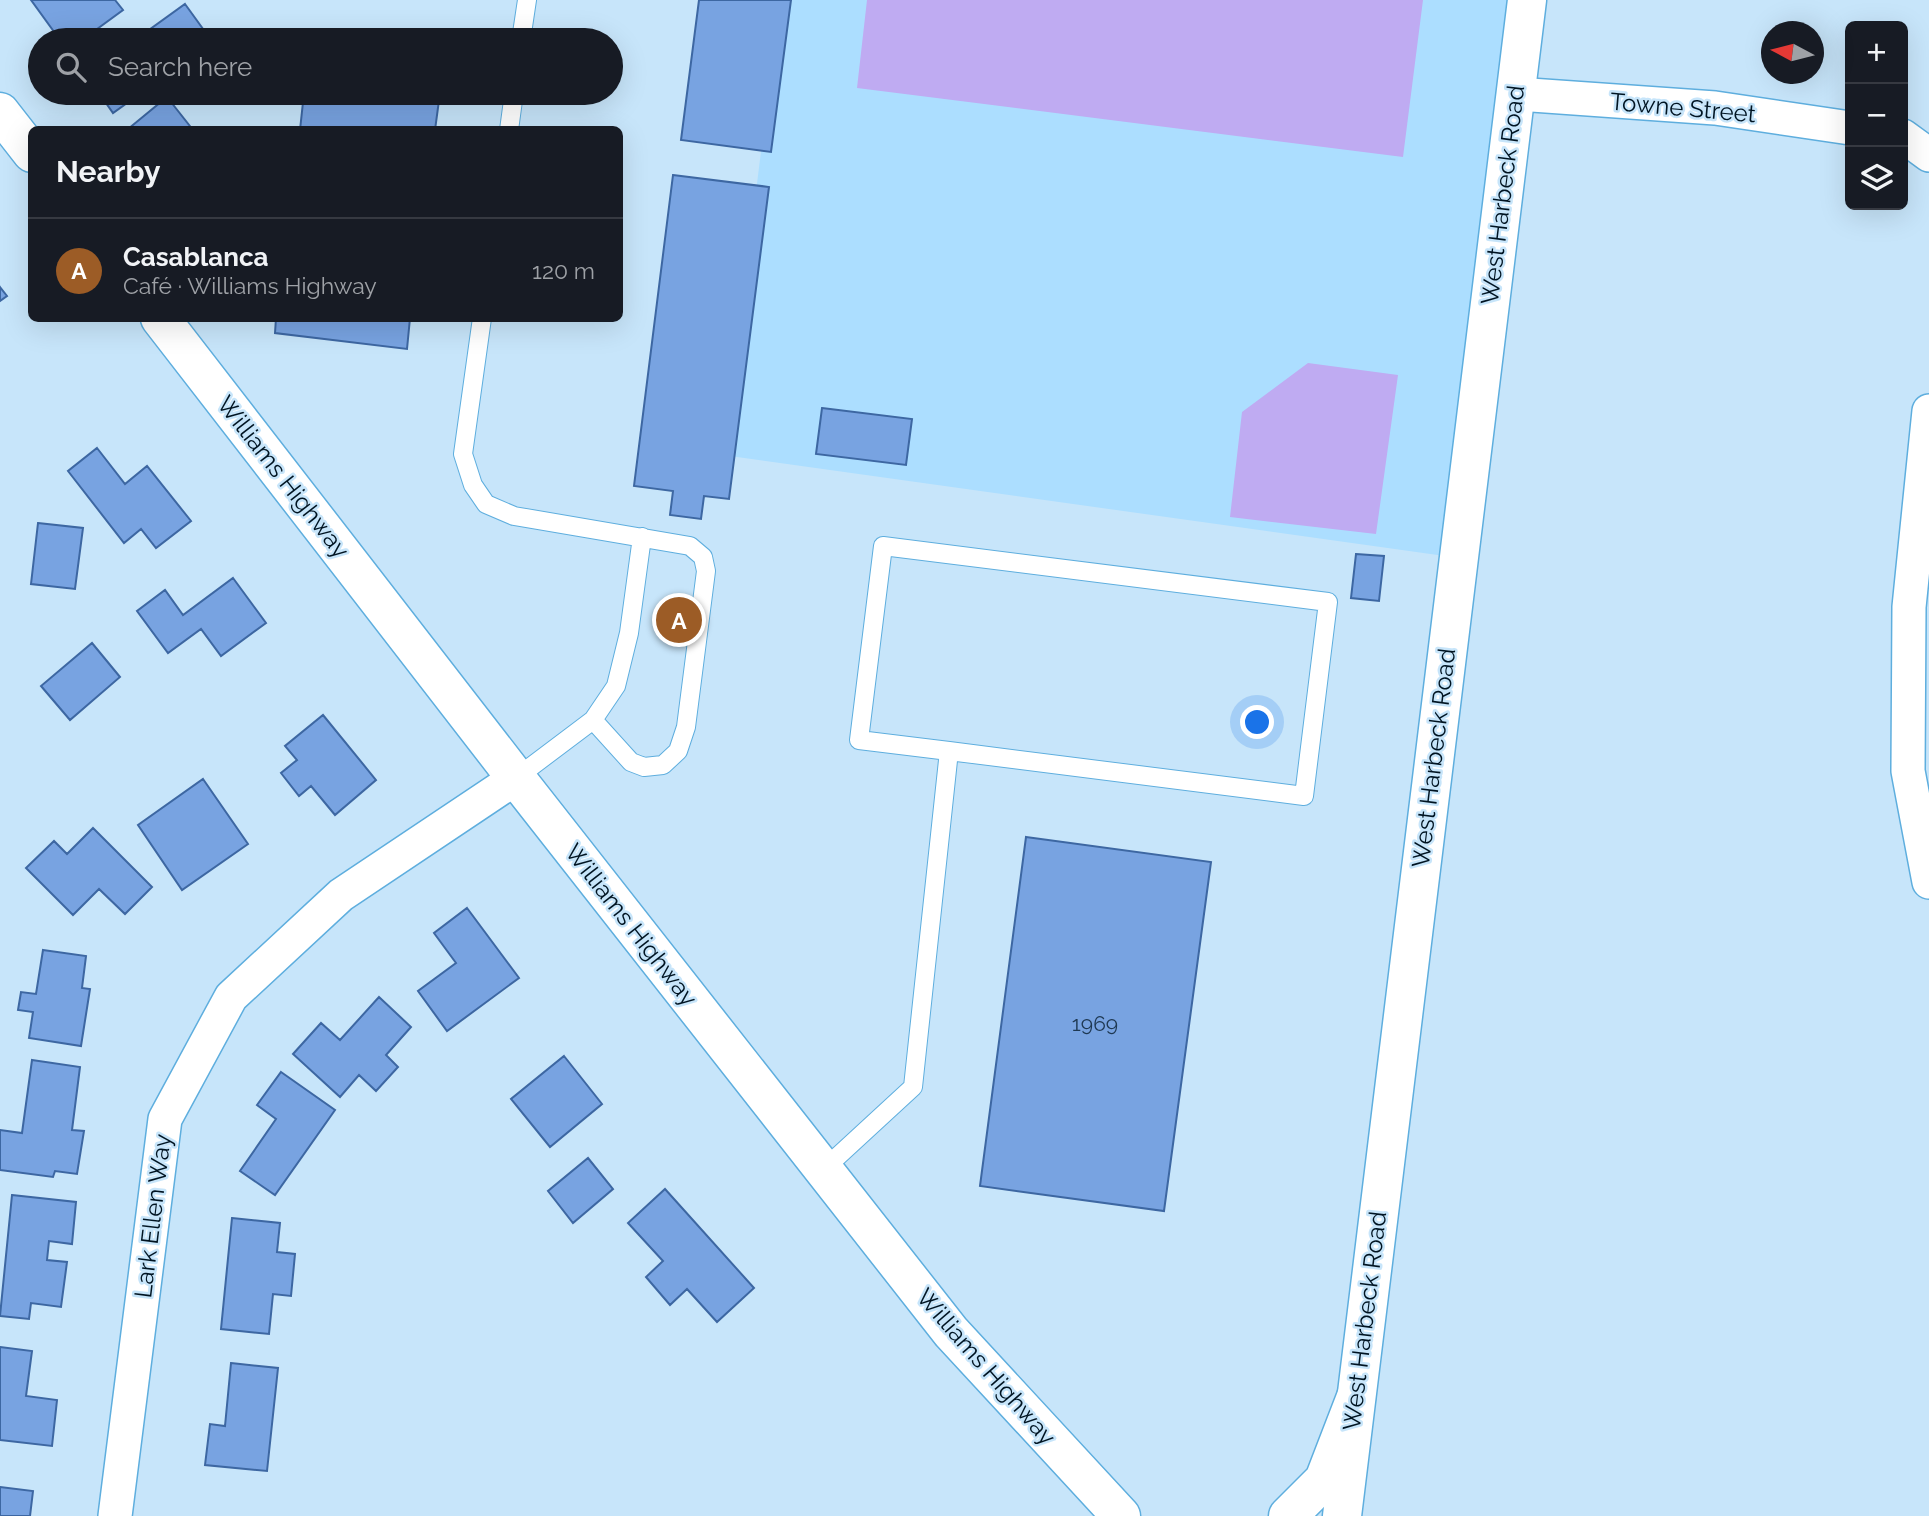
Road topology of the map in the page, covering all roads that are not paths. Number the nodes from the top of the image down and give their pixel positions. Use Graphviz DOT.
graph roads {
  1 [pos="527,0"];
  2 [pos="1527,0"];
  3 [pos="523,28"];
  4 [pos="1516,94"];
  5 [pos="512,105"];
  6 [pos="0,112"];
  7 [pos="510,126"];
  8 [pos="1845,127"];
  9 [pos="1908,140"];
  10 [pos="28,148"];
  11 [pos="1929,155"];
  12 [pos="163,322"];
  13 [pos="481,322"];
  14 [pos="1929,411"];
  15 [pos="642,537"];
  16 [pos="593,720"];
  17 [pos="949,751"];
  18 [pos="516,778"];
  19 [pos="1929,882"];
  20 [pos="824,1170"];
  21 [pos="1356,1397"];
  22 [pos="115,1516"];
  23 [pos="1121,1516"];
  24 [pos="1287,1516"];
  25 [pos="1342,1516"];
  1 -- 3 [label="lane"];
  2 -- 4 [label="main road, West Harbeck Road"];
  4 -- 8 [label="street, Towne Street"];
  4 -- 21 [label="main road, West Harbeck Road"];
  5 -- 7 [label="lane"];
  6 -- 10 [label="main road"];
  9 -- 11 [label="street"];
  12 -- 18 [label="main road, Williams Highway"];
  13 -- 15 [label="lane"];
  14 -- 19 [label="street"];
  15 -- 16 [label="lane"];
  15 -- 16 [label="lane"];
  16 -- 18 [label="lane"];
  17 -- 17 [label="lane"];
  17 -- 20 [label="lane"];
  18 -- 20 [label="main road, Williams Highway"];
  18 -- 22 [label="street, Lark Ellen Way"];
  20 -- 23 [label="main road, Williams Highway"];
  21 -- 24 [label="main road"];
  21 -- 25 [label="main road, West Harbeck Road"];
}
